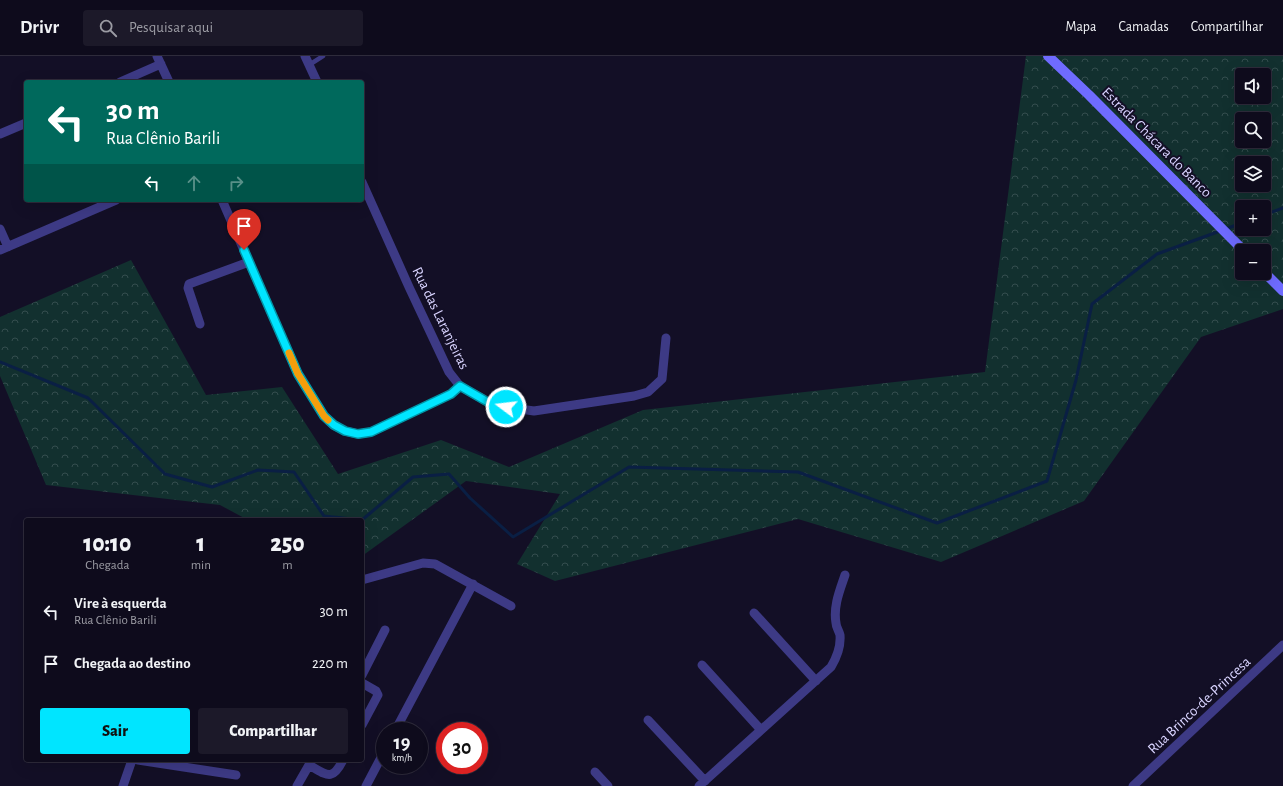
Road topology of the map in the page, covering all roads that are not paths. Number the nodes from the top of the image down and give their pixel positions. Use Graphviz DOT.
graph roads {
  1 [pos="306,56"];
  2 [pos="323,56"];
  3 [pos="1048,56"];
  4 [pos="159,60"];
  5 [pos="310,65"];
  6 [pos="124,80"];
  7 [pos="168,80"];
  8 [pos="316,80"];
  9 [pos="24,124"];
  10 [pos="0,134"];
  11 [pos="364,186"];
  12 [pos="111,202"];
  13 [pos="223,202"];
  14 [pos="0,229"];
  15 [pos="1237,244"];
  16 [pos="4,248"];
  17 [pos="249,262"];
  18 [pos="1271,279"];
  19 [pos="1283,291"];
  20 [pos="200,324"];
  21 [pos="666,338"];
  22 [pos="460,386"];
  23 [pos="845,575"];
  24 [pos="364,579"];
  25 [pos="474,584"];
  26 [pos="511,606"];
  27 [pos="754,613"];
  28 [pos="385,630"];
  29 [pos="1283,645"];
  30 [pos="702,665"];
  31 [pos="364,671"];
  32 [pos="816,681"];
  33 [pos="364,685"];
  34 [pos="648,720"];
  35 [pos="364,721"];
  36 [pos="400,722"];
  37 [pos="761,730"];
  38 [pos="131,762"];
  39 [pos="151,762"];
  40 [pos="342,762"];
  41 [pos="305,763"];
  42 [pos="376,767"];
  43 [pos="595,772"];
  44 [pos="236,775"];
  45 [pos="702,784"];
  46 [pos="123,786"];
  47 [pos="297,786"];
  48 [pos="366,786"];
  49 [pos="608,786"];
  50 [pos="1134,786"];
  1 -- 5 [label="street"];
  2 -- 5 [label="lane"];
  3 -- 15 [label="street, Estrada Chácara do Banco"];
  4 -- 6 [label="street"];
  4 -- 7 [label="street"];
  5 -- 8 [label="street"];
  9 -- 10 [label="street"];
  11 -- 22 [label="street, Rua das Laranjeiras"];
  12 -- 16 [label="street"];
  13 -- 17 [label="street"];
  14 -- 16 [label="street"];
  17 -- 20 [label="street"];
  17 -- 22 [label="street"];
  18 -- 19 [label="street"];
  21 -- 22 [label="street, Rua das Laranjeiras"];
  23 -- 32 [label="street"];
  24 -- 25 [label="street"];
  25 -- 26 [label="street"];
  25 -- 36 [label="street"];
  27 -- 32 [label="street"];
  28 -- 31 [label="street"];
  29 -- 50 [label="street, Rua Brinco-de-Princesa"];
  30 -- 37 [label="street"];
  32 -- 37 [label="street"];
  33 -- 35 [label="street"];
  34 -- 45 [label="street"];
  37 -- 45 [label="street"];
  38 -- 46 [label="street"];
  39 -- 44 [label="street"];
  40 -- 41 [label="street"];
  41 -- 47 [label="street"];
  42 -- 48 [label="street"];
  43 -- 49 [label="street"];
}
